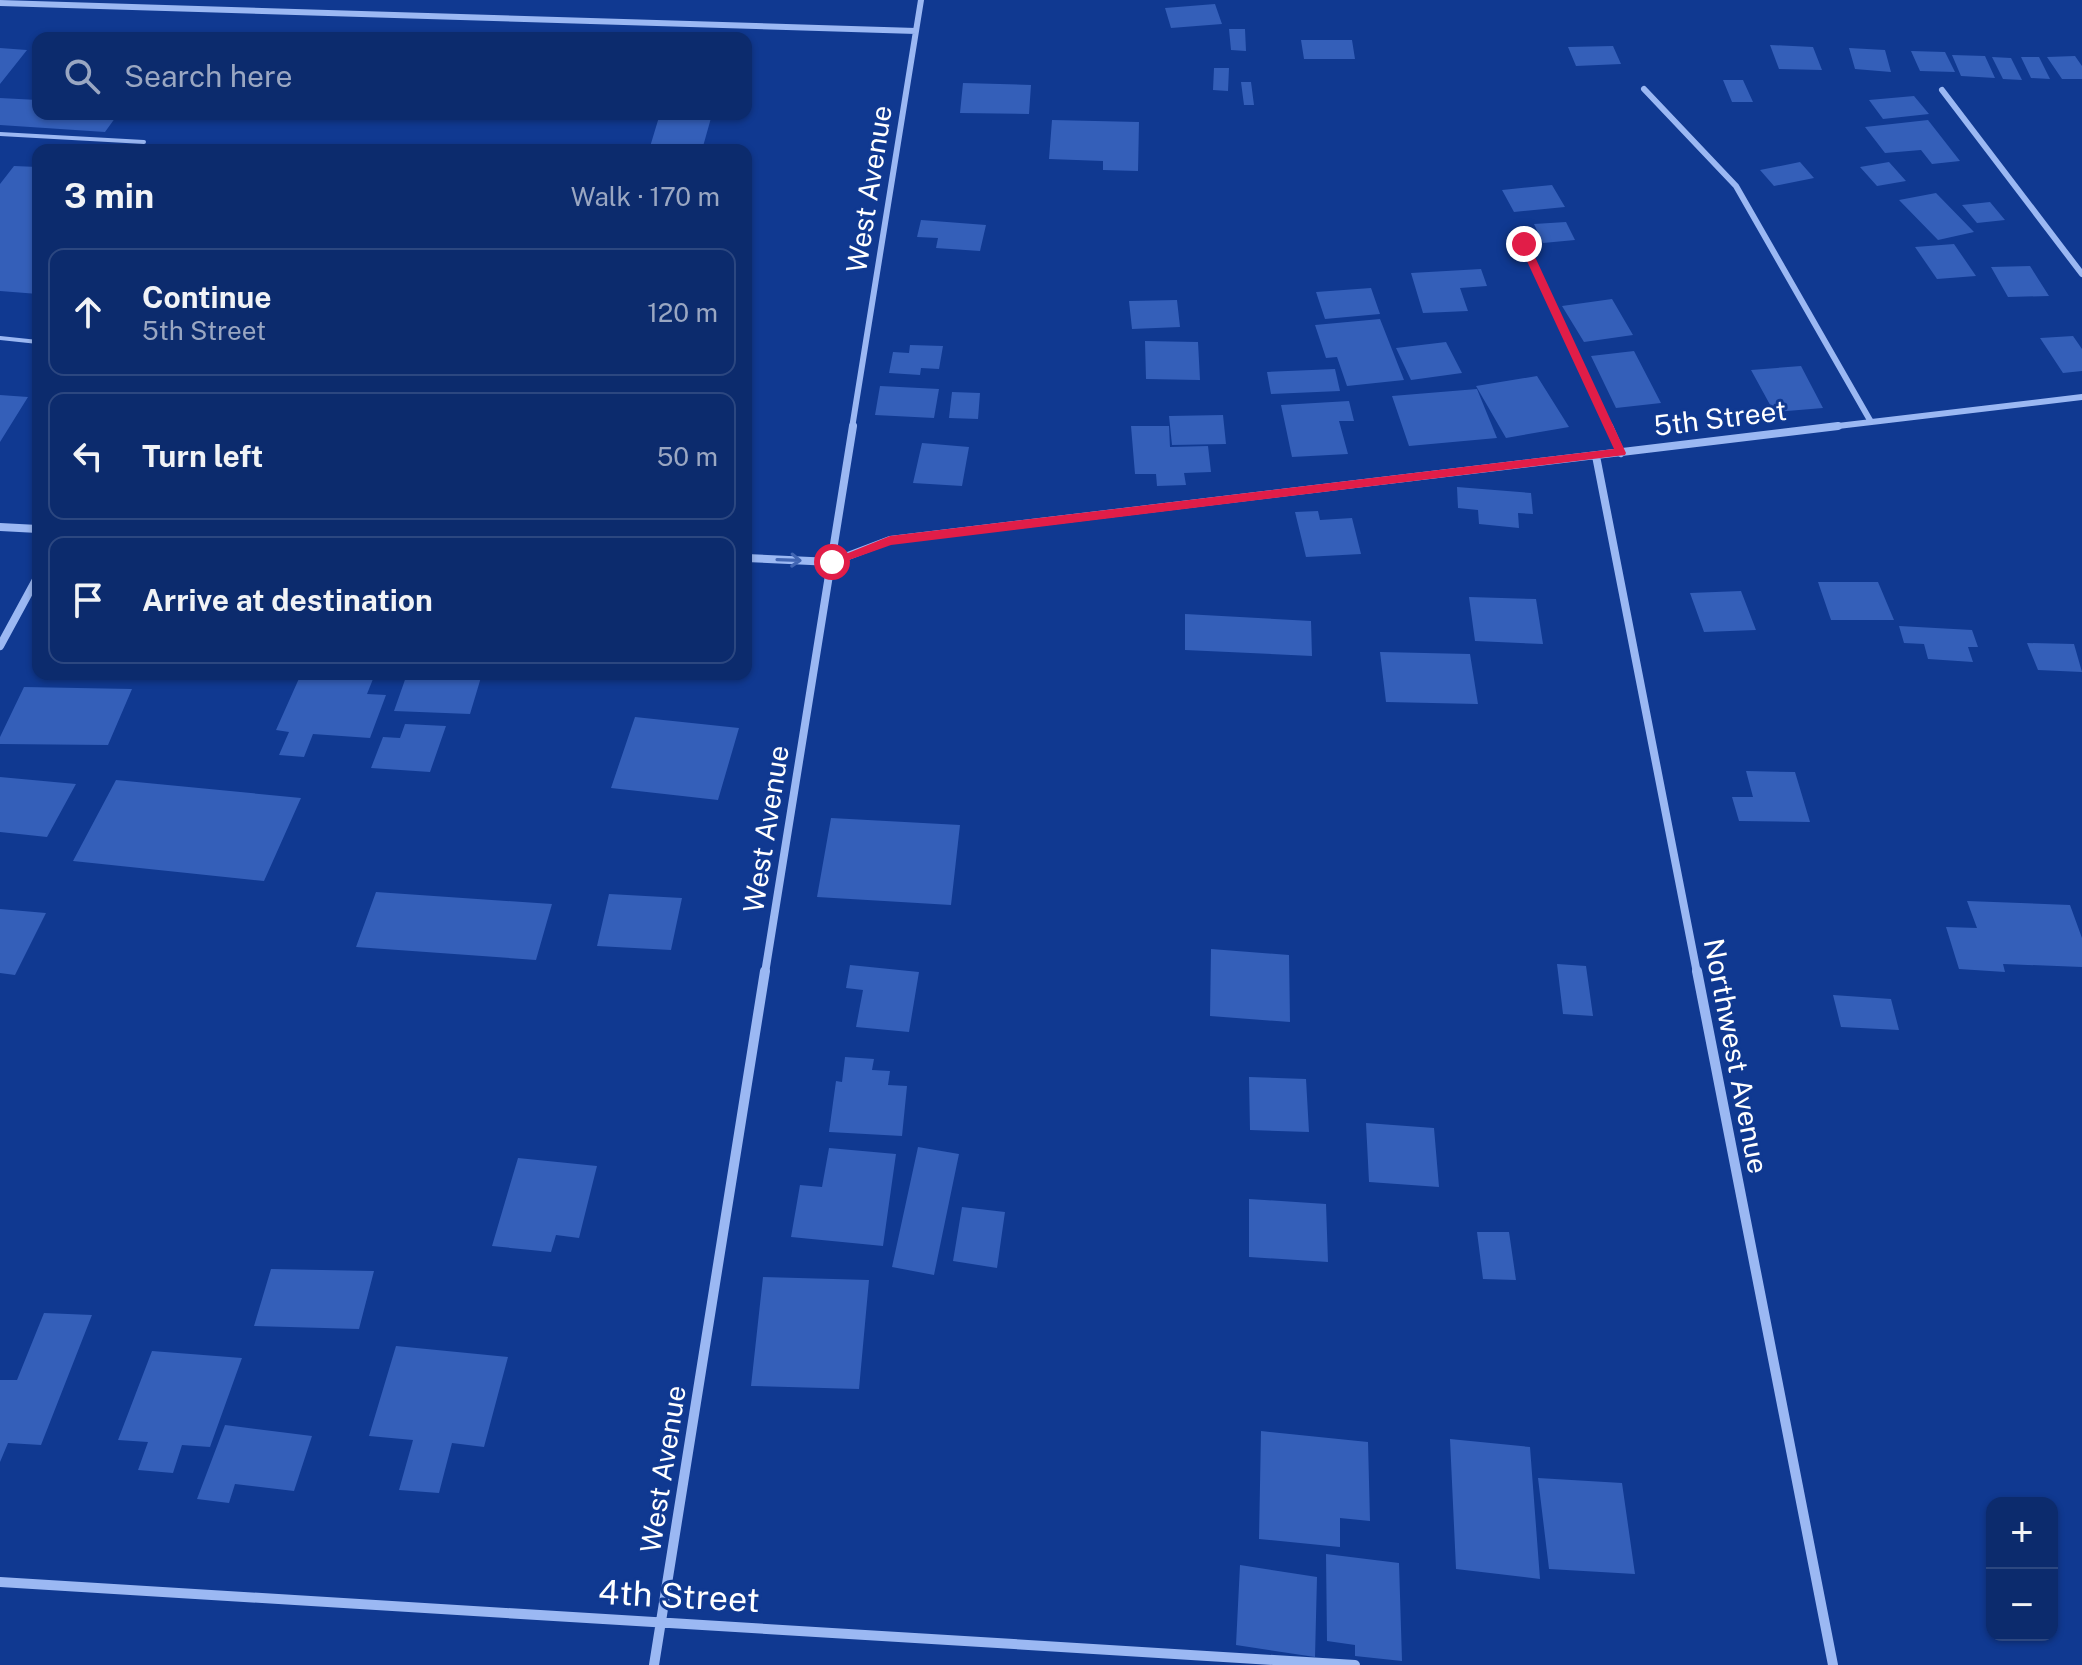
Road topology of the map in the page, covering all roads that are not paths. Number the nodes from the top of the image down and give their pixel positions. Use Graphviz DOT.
graph roads {
  1 [pos="921,0"];
  2 [pos="0,3"];
  3 [pos="916,31"];
  4 [pos="1644,89"];
  5 [pos="1942,90"];
  6 [pos="0,134"];
  7 [pos="144,142"];
  8 [pos="1524,244"];
  9 [pos="2082,274"];
  10 [pos="0,338"];
  11 [pos="32,341"];
  12 [pos="2082,397"];
  13 [pos="1871,422"];
  14 [pos="1621,453"];
  15 [pos="1596,456"];
  16 [pos="0,527"];
  17 [pos="32,529"];
  18 [pos="752,558"];
  19 [pos="832,562"];
  20 [pos="32,587"];
  21 [pos="0,646"];
  22 [pos="0,1582"];
  23 [pos="661,1623"];
  24 [pos="654,1665"];
  25 [pos="1355,1665"];
  26 [pos="1833,1665"];
  1 -- 3 [label="street, West Avenue"];
  2 -- 3 [label="street"];
  3 -- 19 [label="street, West Avenue"];
  4 -- 13 [label="street"];
  5 -- 9 [label="street"];
  6 -- 7 [label="lane"];
  8 -- 14 [label="street"];
  10 -- 11 [label="lane"];
  12 -- 13 [label="street, 5th Street"];
  13 -- 14 [label="street, 5th Street"];
  14 -- 15 [label="street, 5th Street"];
  15 -- 19 [label="street, 5th Street"];
  15 -- 26 [label="street, Northwest Avenue"];
  16 -- 17 [label="street"];
  18 -- 19 [label="street, 5th Street, one-way"];
  19 -- 23 [label="street, West Avenue"];
  20 -- 21 [label="street"];
  22 -- 23 [label="street, 4th Street"];
  23 -- 24 [label="street, West Avenue"];
  23 -- 25 [label="street, 4th Street"];
}
